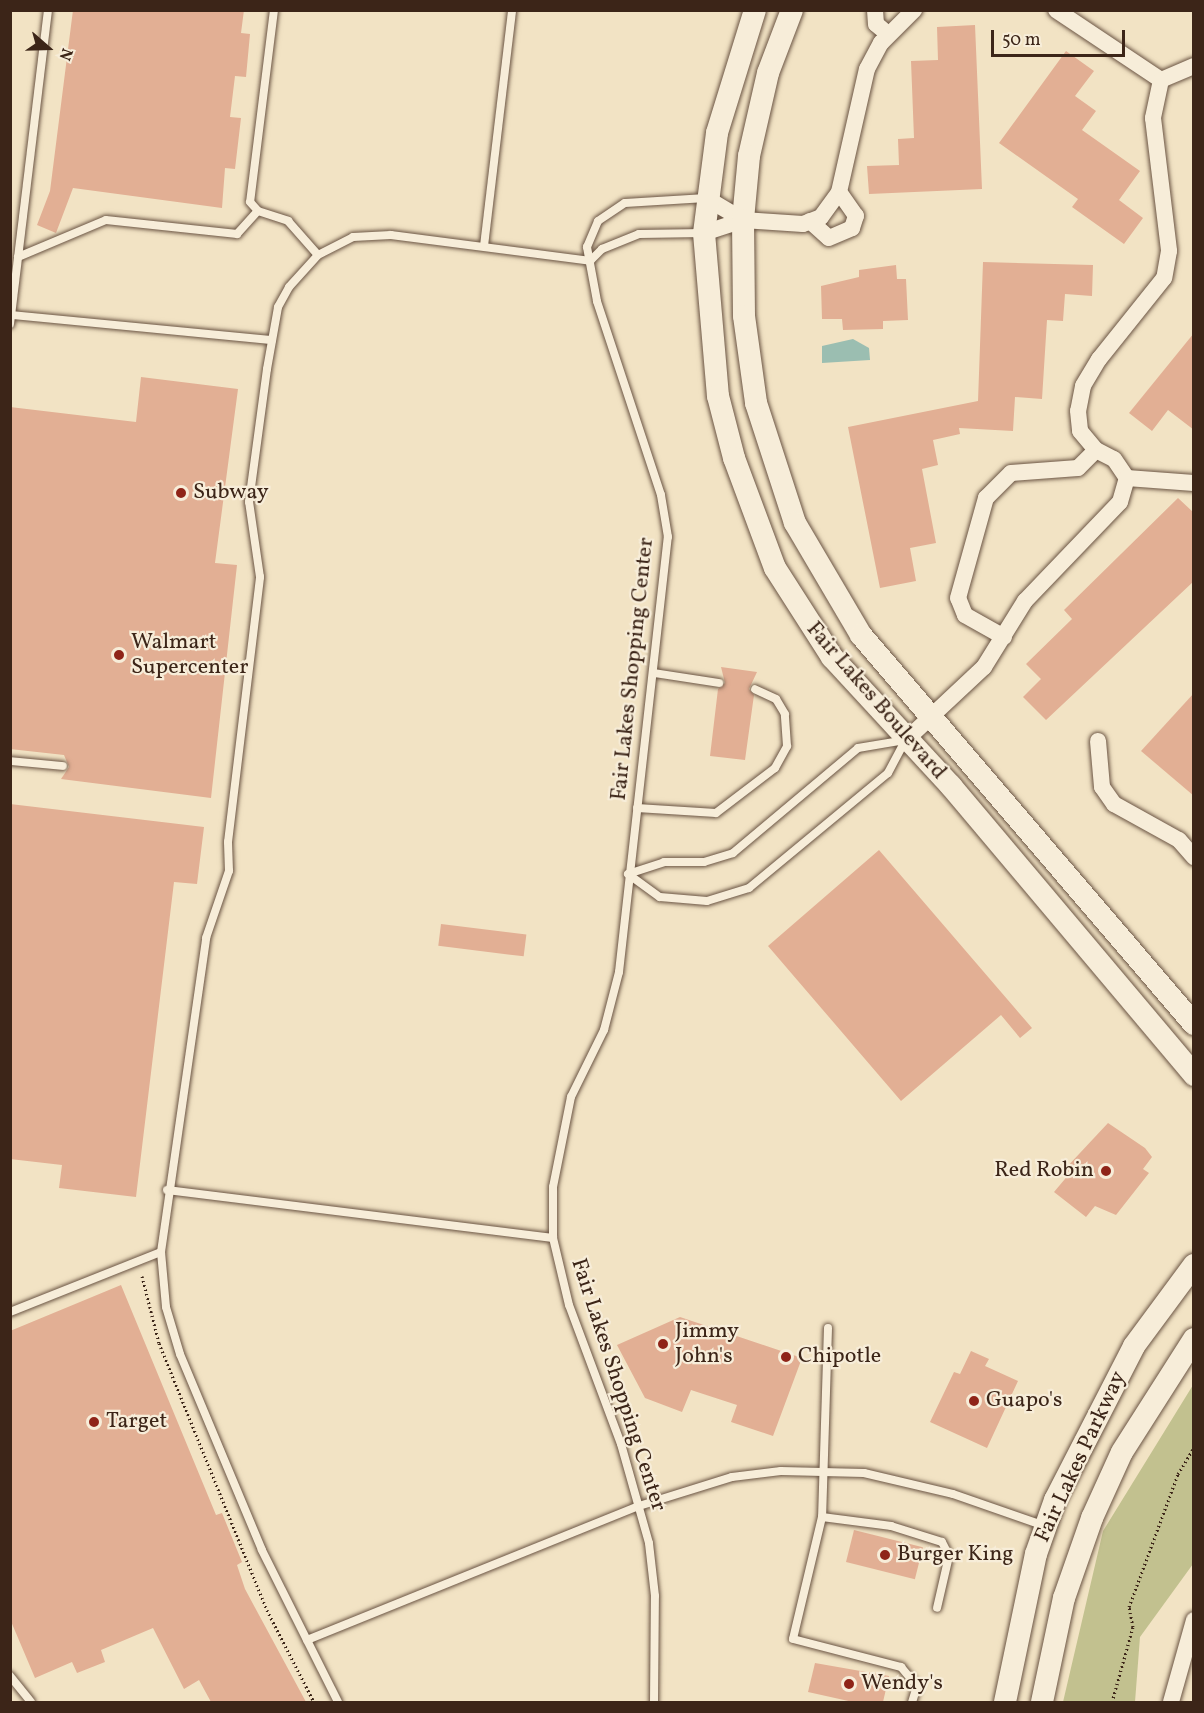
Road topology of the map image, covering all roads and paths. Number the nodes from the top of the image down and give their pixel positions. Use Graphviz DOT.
graph roads {
  1 [pos="48,10"];
  2 [pos="274,10"];
  3 [pos="512,10"];
  4 [pos="755,10"];
  5 [pos="792,10"];
  6 [pos="875,10"];
  7 [pos="914,10"];
  8 [pos="1056,10"];
  9 [pos="888,34"];
  10 [pos="1194,66"];
  11 [pos="1161,80"];
  12 [pos="839,192"];
  13 [pos="706,198"];
  14 [pos="258,211"];
  15 [pos="742,220"];
  16 [pos="810,221"];
  17 [pos="704,233"];
  18 [pos="484,246"];
  19 [pos="318,255"];
  20 [pos="18,257"];
  21 [pos="590,261"];
  22 [pos="11,319"];
  23 [pos="272,340"];
  24 [pos="1096,450"];
  25 [pos="1127,478"];
  26 [pos="1194,483"];
  27 [pos="1004,637"];
  28 [pos="654,673"];
  29 [pos="719,683"];
  30 [pos="755,689"];
  31 [pos="931,717"];
  32 [pos="906,740"];
  33 [pos="1098,741"];
  34 [pos="10,761"];
  35 [pos="63,766"];
  36 [pos="637,808"];
  37 [pos="1194,857"];
  38 [pos="628,874"];
  39 [pos="1194,1024"];
  40 [pos="1194,1075"];
  41 [pos="167,1190"];
  42 [pos="553,1238"];
  43 [pos="160,1252"];
  44 [pos="1194,1265"];
  45 [pos="142,1276"];
  46 [pos="10,1312"];
  47 [pos="828,1328"];
  48 [pos="1194,1339"];
  49 [pos="1194,1447"];
  50 [pos="823,1471"];
  51 [pos="639,1506"];
  52 [pos="822,1517"];
  53 [pos="1045,1526"];
  54 [pos="937,1608"];
  55 [pos="1194,1620"];
  56 [pos="308,1640"];
  57 [pos="10,1676"];
  58 [pos="31,1702"];
  59 [pos="314,1702"];
  60 [pos="338,1702"];
  61 [pos="654,1702"];
  62 [pos="912,1702"];
  63 [pos="1005,1702"];
  64 [pos="1042,1702"];
  65 [pos="1112,1702"];
  66 [pos="1171,1702"];
  1 -- 20 [label="lane"];
  2 -- 14 [label="lane"];
  3 -- 18 [label="lane"];
  4 -- 13 [label="street, Fair Lakes Boulevard"];
  5 -- 15 [label="street, Fair Lakes Boulevard"];
  6 -- 9 [label="street"];
  7 -- 9 [label="street"];
  8 -- 11 [label="street"];
  9 -- 12 [label="street"];
  10 -- 11 [label="street"];
  11 -- 24 [label="street"];
  12 -- 16 [label="street"];
  12 -- 16 [label="street"];
  13 -- 15 [label="street"];
  13 -- 17 [label="street, Fair Lakes Boulevard"];
  13 -- 21 [label="lane, Fair Lakes Shopping Center"];
  14 -- 19 [label="lane"];
  14 -- 20 [label="lane"];
  15 -- 16 [label="street"];
  15 -- 17 [label="street"];
  15 -- 31 [label="street, Fair Lakes Boulevard"];
  17 -- 21 [label="lane"];
  17 -- 32 [label="street, Fair Lakes Boulevard"];
  18 -- 19 [label="lane"];
  18 -- 21 [label="lane"];
  19 -- 23 [label="lane"];
  20 -- 22 [label="lane"];
  21 -- 28 [label="lane, Fair Lakes Shopping Center"];
  22 -- 23 [label="lane"];
  23 -- 41 [label="lane"];
  24 -- 25 [label="street"];
  24 -- 27 [label="street"];
  25 -- 26 [label="street"];
  25 -- 27 [label="street"];
  27 -- 31 [label="street"];
  28 -- 29 [label="lane"];
  28 -- 36 [label="lane, Fair Lakes Shopping Center"];
  30 -- 36 [label="lane"];
  31 -- 32 [label="street"];
  31 -- 39 [label="street, Fair Lakes Boulevard"];
  32 -- 38 [label="lane"];
  32 -- 38 [label="lane"];
  32 -- 40 [label="street, Fair Lakes Boulevard"];
  33 -- 37 [label="street"];
  34 -- 35 [label="lane"];
  36 -- 38 [label="lane, Fair Lakes Shopping Center"];
  38 -- 42 [label="lane, Fair Lakes Shopping Center"];
  41 -- 42 [label="lane"];
  41 -- 43 [label="lane"];
  42 -- 51 [label="lane, Fair Lakes Shopping Center"];
  43 -- 46 [label="lane"];
  43 -- 56 [label="lane"];
  44 -- 53 [label="street, Fair Lakes Parkway"];
  45 -- 59 [label="path"];
  47 -- 50 [label="lane"];
  48 -- 64 [label="street, Fair Lakes Parkway"];
  49 -- 65 [label="path"];
  50 -- 51 [label="lane"];
  50 -- 52 [label="lane"];
  50 -- 53 [label="lane"];
  51 -- 56 [label="lane"];
  51 -- 61 [label="lane, Fair Lakes Shopping Center"];
  52 -- 54 [label="lane"];
  52 -- 62 [label="lane"];
  53 -- 63 [label="street, Fair Lakes Parkway"];
  55 -- 66 [label="street"];
  56 -- 60 [label="lane"];
  57 -- 58 [label="lane"];
}
